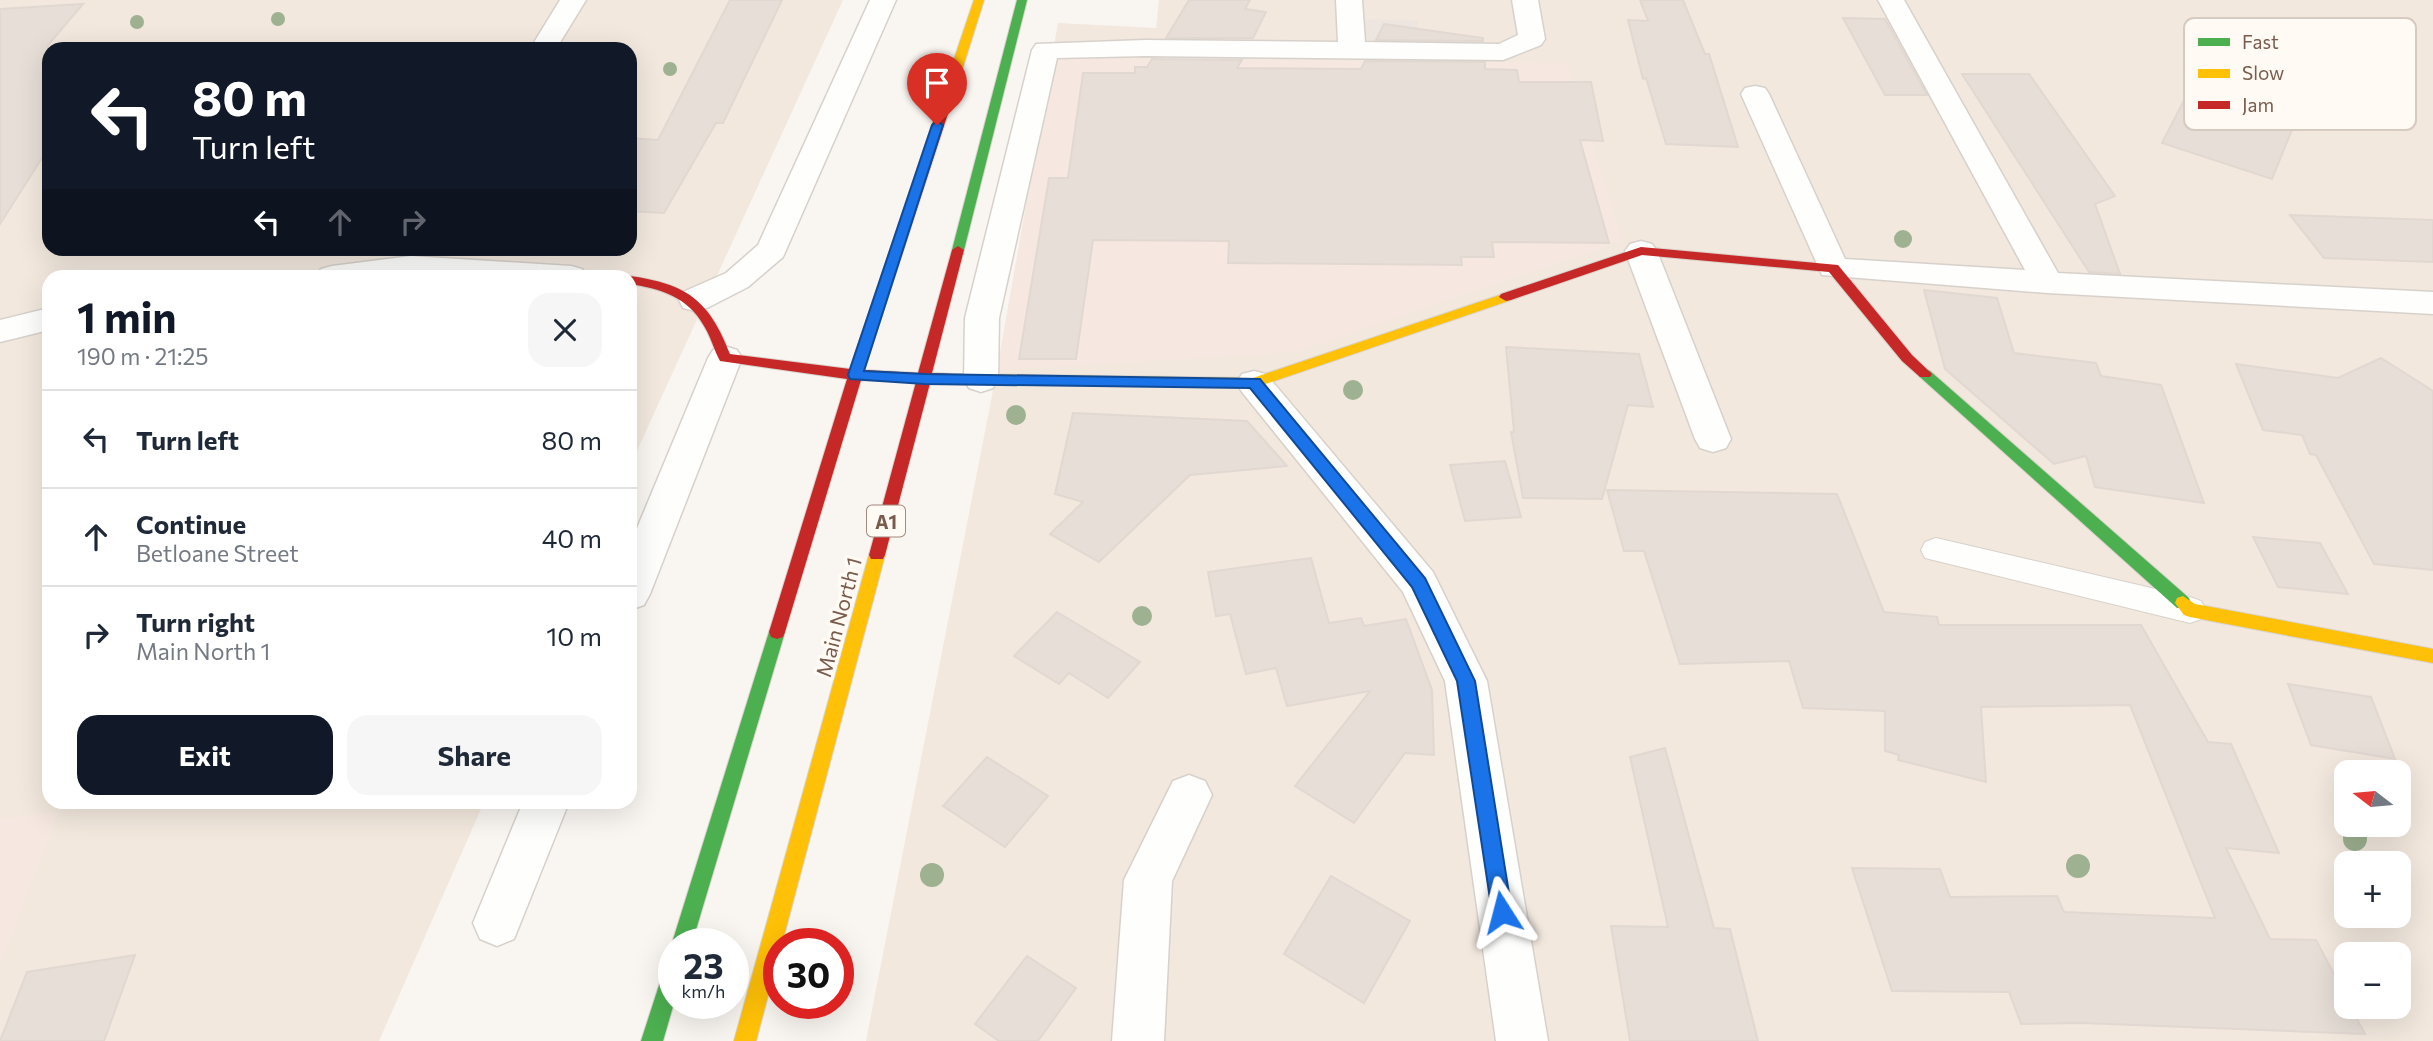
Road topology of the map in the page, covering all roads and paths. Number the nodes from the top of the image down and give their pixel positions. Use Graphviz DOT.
graph roads {
  1 [pos="573,0"];
  2 [pos="883,0"];
  3 [pos="979,0"];
  4 [pos="1022,0"];
  5 [pos="1349,0"];
  6 [pos="1525,0"];
  7 [pos="1891,0"];
  8 [pos="547,42"];
  9 [pos="1352,52"];
  10 [pos="1755,94"];
  11 [pos="1641,251"];
  12 [pos="416,257"];
  13 [pos="1833,268"];
  14 [pos="359,270"];
  15 [pos="522,270"];
  16 [pos="637,280"];
  17 [pos="2048,283"];
  18 [pos="695,300"];
  19 [pos="2433,303"];
  20 [pos="42,321"];
  21 [pos="0,331"];
  22 [pos="725,358"];
  23 [pos="855,375"];
  24 [pos="925,379"];
  25 [pos="981,380"];
  26 [pos="1254,383"];
  27 [pos="1713,439"];
  28 [pos="1936,550"];
  29 [pos="637,577"];
  30 [pos="2190,610"];
  31 [pos="2433,656"];
  32 [pos="1189,795"];
  33 [pos="543,809"];
  34 [pos="497,923"];
  35 [pos="687,928"];
  36 [pos="659,1019"];
  37 [pos="652,1041"];
  38 [pos="745,1041"];
  39 [pos="1138,1041"];
  40 [pos="1522,1041"];
  1 -- 8 [label="street"];
  2 -- 18 [label="street"];
  3 -- 23 [label="main road"];
  4 -- 24 [label="main road, Main North 1 / A1"];
  5 -- 9 [label="street"];
  6 -- 9 [label="street"];
  7 -- 17 [label="street"];
  9 -- 25 [label="street"];
  10 -- 13 [label="street"];
  11 -- 13 [label="main road"];
  11 -- 26 [label="main road"];
  11 -- 27 [label="street"];
  12 -- 14 [label="street"];
  12 -- 15 [label="street"];
  13 -- 17 [label="street"];
  13 -- 30 [label="main road"];
  16 -- 18 [label="main road"];
  17 -- 19 [label="street"];
  18 -- 22 [label="main road"];
  20 -- 21 [label="street"];
  22 -- 23 [label="main road"];
  22 -- 29 [label="street"];
  23 -- 24 [label="main road"];
  23 -- 35 [label="main road"];
  24 -- 25 [label="main road"];
  24 -- 38 [label="main road, Main North 1 / A1"];
  25 -- 26 [label="main road"];
  26 -- 40 [label="street"];
  28 -- 30 [label="lane"];
  30 -- 31 [label="main road"];
  32 -- 39 [label="street"];
  33 -- 34 [label="street"];
  36 -- 37 [label="main road"];
}
